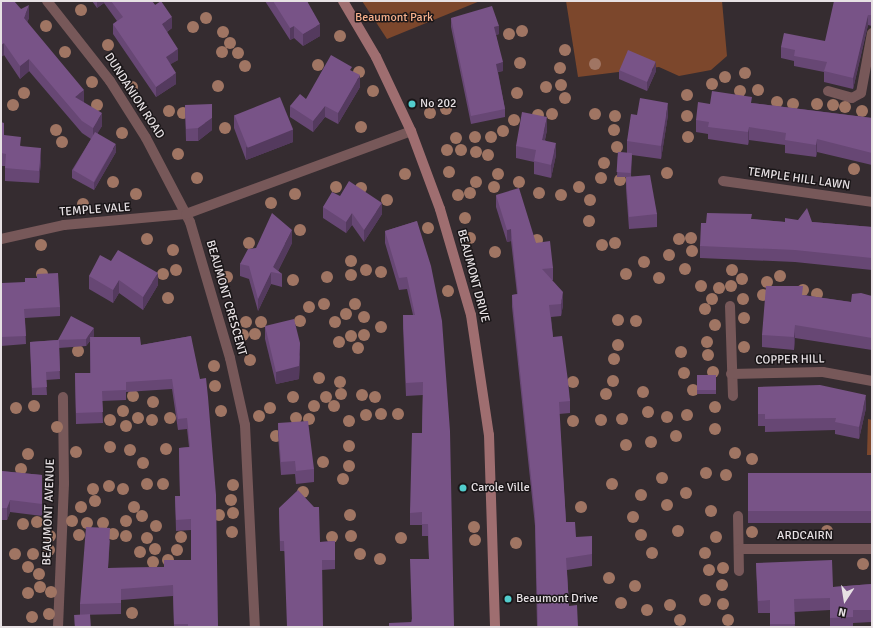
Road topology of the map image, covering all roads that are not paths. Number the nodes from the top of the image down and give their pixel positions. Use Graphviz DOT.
graph roads {
  1 [pos="47,1"];
  2 [pos="343,1"];
  3 [pos="872,33"];
  4 [pos="828,91"];
  5 [pos="411,131"];
  6 [pos="723,181"];
  7 [pos="872,202"];
  8 [pos="186,214"];
  9 [pos="3,237"];
  10 [pos="730,306"];
  11 [pos="731,374"];
  12 [pos="872,381"];
  13 [pos="732,396"];
  14 [pos="63,397"];
  15 [pos="738,516"];
  16 [pos="739,549"];
  17 [pos="872,549"];
  18 [pos="739,571"];
  19 [pos="58,627"];
  20 [pos="255,627"];
  21 [pos="495,627"];
  1 -- 8 [label="street, DUNDANION ROAD"];
  2 -- 5 [label="street, BEAUMONT DRIVE"];
  3 -- 4 [label="street"];
  5 -- 8 [label="street"];
  5 -- 21 [label="street, BEAUMONT DRIVE"];
  6 -- 7 [label="street, TEMPLE HILL LAWN"];
  8 -- 9 [label="street, TEMPLE VALE"];
  8 -- 20 [label="street, BEAUMONT CRESCENT"];
  10 -- 11 [label="street"];
  11 -- 12 [label="street, COPPER HILL"];
  11 -- 13 [label="street"];
  14 -- 19 [label="street, BEAUMONT AVENUE"];
  15 -- 16 [label="street"];
  16 -- 17 [label="street, ARDCAIRN"];
  16 -- 18 [label="street"];
}
